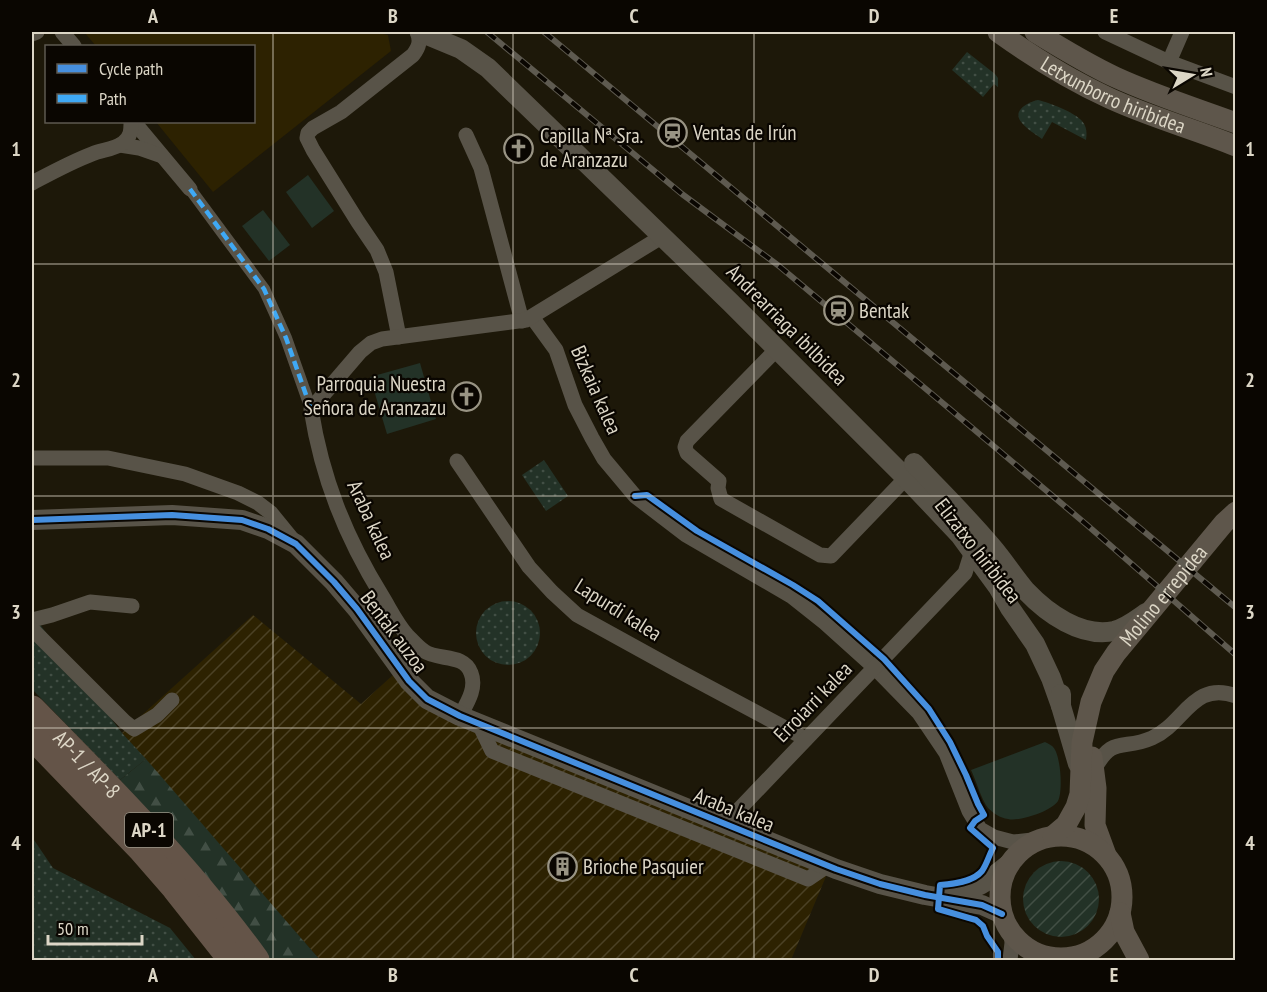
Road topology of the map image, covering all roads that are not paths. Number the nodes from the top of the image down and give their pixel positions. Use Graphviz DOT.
graph roads {
  1 [pos="37,32"];
  2 [pos="62,32"];
  3 [pos="419,32"];
  4 [pos="998,32"];
  5 [pos="1035,32"];
  6 [pos="1105,32"];
  7 [pos="1182,32"];
  8 [pos="32,34"];
  9 [pos="443,36"];
  10 [pos="73,45"];
  11 [pos="1169,62"];
  12 [pos="1236,87"];
  13 [pos="132,123"];
  14 [pos="133,123"];
  15 [pos="1236,123"];
  16 [pos="466,135"];
  17 [pos="120,145"];
  18 [pos="1236,146"];
  19 [pos="162,156"];
  20 [pos="32,183"];
  21 [pos="190,189"];
  22 [pos="663,236"];
  23 [pos="527,319"];
  24 [pos="399,337"];
  25 [pos="777,349"];
  26 [pos="311,409"];
  27 [pos="32,458"];
  28 [pos="457,461"];
  29 [pos="910,470"];
  30 [pos="1230,518"];
  31 [pos="32,520"];
  32 [pos="297,544"];
  33 [pos="972,551"];
  34 [pos="132,606"];
  35 [pos="1155,606"];
  36 [pos="32,620"];
  37 [pos="32,629"];
  38 [pos="875,668"];
  39 [pos="1236,696"];
  40 [pos="172,700"];
  41 [pos="1061,706"];
  42 [pos="32,709"];
  43 [pos="460,716"];
  44 [pos="479,724"];
  45 [pos="32,736"];
  46 [pos="806,739"];
  47 [pos="1087,771"];
  48 [pos="725,824"];
  49 [pos="1047,837"];
  50 [pos="1107,856"];
  51 [pos="1009,864"];
  52 [pos="827,866"];
  53 [pos="939,898"];
  54 [pos="1120,913"];
  55 [pos="1002,914"];
  56 [pos="1011,933"];
  57 [pos="1095,956"];
  58 [pos="1048,959"];
  59 [pos="232,960"];
  60 [pos="256,960"];
  61 [pos="1010,960"];
  62 [pos="1139,960"];
  1 -- 8 [label="street"];
  2 -- 10 [label="street"];
  3 -- 9 [label="street, Andrearriaga ibilbidea"];
  3 -- 24 [label="street"];
  4 -- 18 [label="main road, Letxunborro hiribidea"];
  5 -- 15 [label="main road, Letxunborro hiribidea"];
  6 -- 11 [label="street"];
  7 -- 11 [label="street"];
  9 -- 22 [label="street, Andrearriaga ibilbidea"];
  11 -- 12 [label="street"];
  13 -- 17 [label="street"];
  14 -- 19 [label="street, Araba kalea"];
  16 -- 23 [label="street, Bizkaia kalea"];
  17 -- 19 [label="street"];
  17 -- 20 [label="street"];
  19 -- 21 [label="street, Araba kalea"];
  21 -- 26 [label="street, Araba kalea"];
  22 -- 23 [label="street"];
  22 -- 25 [label="street, Andrearriaga ibilbidea"];
  23 -- 24 [label="street"];
  23 -- 38 [label="street, Bizkaia kalea"];
  24 -- 26 [label="street"];
  25 -- 29 [label="street, Andrearriaga ibilbidea"];
  25 -- 29 [label="street"];
  26 -- 43 [label="street, Araba kalea"];
  27 -- 32 [label="street, Bentak auzoa"];
  28 -- 46 [label="street, Lapurdi kalea"];
  29 -- 33 [label="street, Andrearriaga ibilbidea"];
  29 -- 35 [label="street, Elizatxo hiribidea"];
  29 -- 41 [label="street, Elizatxo hiribidea"];
  30 -- 35 [label="main road, Molino errepidea"];
  31 -- 32 [label="street, Bentak auzoa"];
  32 -- 43 [label="street, Bentak auzoa"];
  33 -- 38 [label="street, Erroiarri kalea"];
  33 -- 41 [label="street, Andrearriaga ibilbidea"];
  34 -- 36 [label="street"];
  35 -- 47 [label="main road, Molino errepidea"];
  37 -- 40 [label="street"];
  38 -- 46 [label="street, Erroiarri kalea"];
  38 -- 49 [label="street, Bizkaia kalea"];
  39 -- 47 [label="street"];
  41 -- 47 [label="street, Elizatxo hiribidea"];
  42 -- 60 [label="highway, AP-1 / AP-8 / AP-1"];
  43 -- 44 [label="street, Araba kalea"];
  44 -- 48 [label="street, Araba kalea"];
  44 -- 52 [label="street"];
  45 -- 59 [label="highway, AP-1 / AP-8 / AP-1"];
  46 -- 48 [label="street, Erroiarri kalea"];
  47 -- 49 [label="main road, Elizatxo hiribidea"];
  47 -- 50 [label="main road, Elizatxo hiribidea"];
  48 -- 52 [label="street, Araba kalea"];
  49 -- 50 [label="main road"];
  49 -- 51 [label="main road"];
  50 -- 54 [label="main road"];
  51 -- 53 [label="street, Araba kalea"];
  51 -- 55 [label="main road"];
  52 -- 53 [label="street, Araba kalea"];
  53 -- 55 [label="street, Araba kalea"];
  54 -- 57 [label="main road"];
  54 -- 62 [label="main road"];
  55 -- 56 [label="main road"];
  56 -- 58 [label="main road"];
  56 -- 61 [label="street"];
  57 -- 58 [label="main road"];
}
